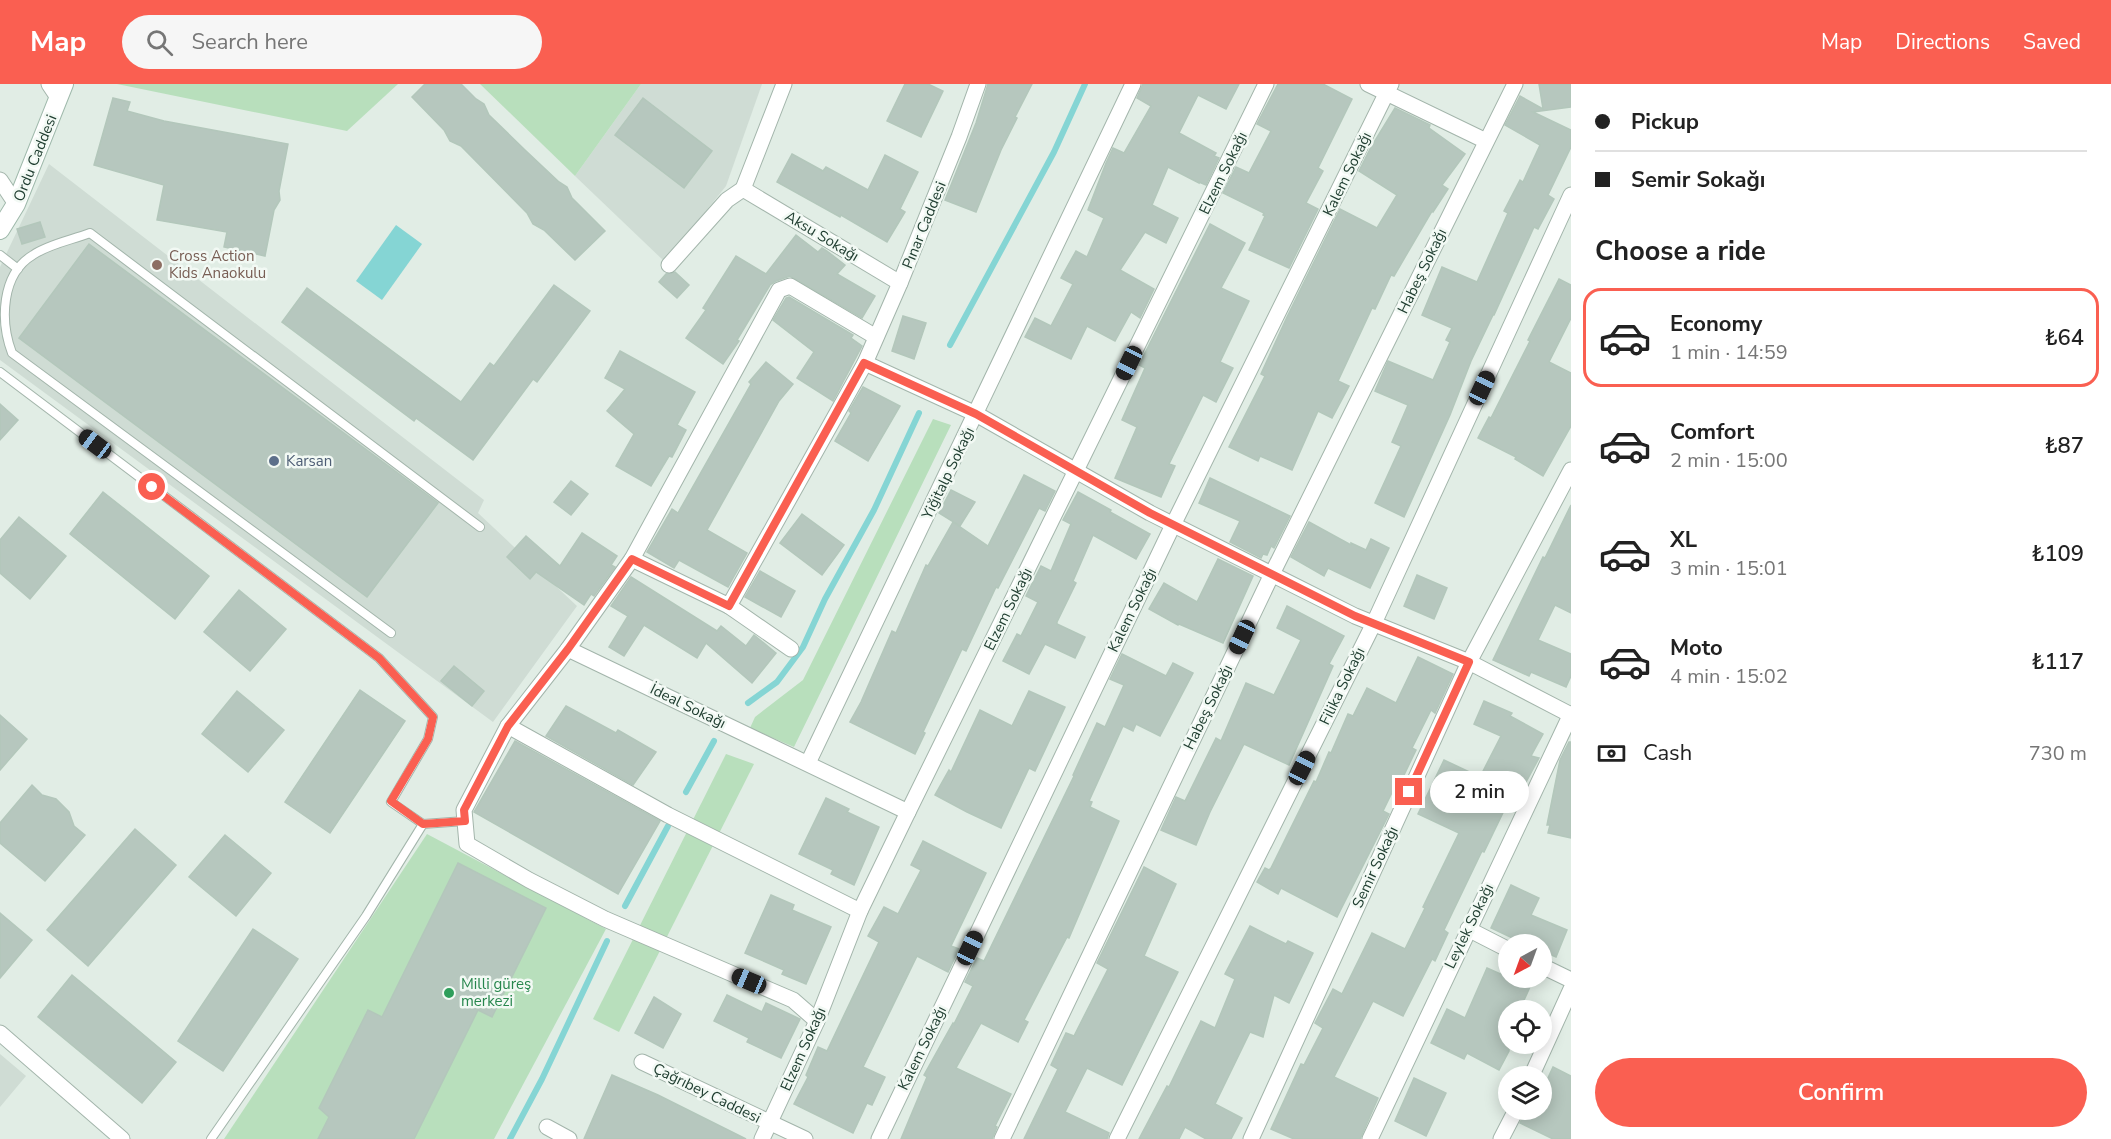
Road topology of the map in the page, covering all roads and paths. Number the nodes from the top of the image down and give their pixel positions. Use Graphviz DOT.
graph roads {
  1 [pos="784,84"];
  2 [pos="978,84"];
  3 [pos="1133,84"];
  4 [pos="1266,84"];
  5 [pos="1368,84"];
  6 [pos="1515,84"];
  7 [pos="58,89"];
  8 [pos="1389,89"];
  9 [pos="1486,141"];
  10 [pos="0,180"];
  11 [pos="743,189"];
  12 [pos="1571,195"];
  13 [pos="16,204"];
  14 [pos="0,230"];
  15 [pos="0,255"];
  16 [pos="669,265"];
  17 [pos="18,269"];
  18 [pos="900,283"];
  19 [pos="876,337"];
  20 [pos="864,363"];
  21 [pos="0,372"];
  22 [pos="976,414"];
  23 [pos="1571,470"];
  24 [pos="1076,471"];
  25 [pos="1173,525"];
  26 [pos="480,527"];
  27 [pos="632,559"];
  28 [pos="1272,574"];
  29 [pos="729,606"];
  30 [pos="1374,623"];
  31 [pos="391,633"];
  32 [pos="568,649"];
  33 [pos="791,650"];
  34 [pos="1469,662"];
  35 [pos="1571,714"];
  36 [pos="508,726"];
  37 [pos="808,763"];
  38 [pos="908,812"];
  39 [pos="465,821"];
  40 [pos="423,824"];
  41 [pos="860,911"];
  42 [pos="1468,929"];
  43 [pos="1498,944"];
  44 [pos="1552,971"];
  45 [pos="1571,980"];
  46 [pos="1571,989"];
  47 [pos="817,1021"];
  48 [pos="0,1033"];
  49 [pos="642,1062"];
  50 [pos="1536,1066"];
  51 [pos="1510,1120"];
  52 [pos="769,1123"];
  53 [pos="547,1127"];
  54 [pos="122,1139"];
  55 [pos="210,1139"];
  56 [pos="569,1139"];
  57 [pos="762,1139"];
  58 [pos="805,1139"];
  59 [pos="879,1139"];
  60 [pos="1002,1139"];
  61 [pos="1117,1139"];
  62 [pos="1251,1139"];
  63 [pos="1370,1139"];
  64 [pos="1501,1139"];
  1 -- 11 [label="street"];
  2 -- 18 [label="street, Pınar Caddesi"];
  3 -- 22 [label="street, Yiğitalp Sokağı"];
  4 -- 24 [label="street, Elzem Sokağı"];
  5 -- 8 [label="street"];
  6 -- 9 [label="street, Habeş Sokağı"];
  7 -- 13 [label="main road, Ordu Caddesi"];
  8 -- 9 [label="street"];
  8 -- 25 [label="street, Kalem Sokağı"];
  9 -- 28 [label="street, Habeş Sokağı"];
  10 -- 13 [label="street"];
  11 -- 16 [label="street"];
  11 -- 18 [label="street, Aksu Sokağı"];
  12 -- 30 [label="street, Filika Sokağı"];
  13 -- 14 [label="main road, Ordu Caddesi"];
  15 -- 17 [label="lane"];
  17 -- 26 [label="lane"];
  17 -- 31 [label="lane"];
  18 -- 19 [label="street, Pınar Caddesi"];
  19 -- 20 [label="street, Pınar Caddesi"];
  19 -- 27 [label="street"];
  20 -- 22 [label="street"];
  20 -- 29 [label="street, Pınar Caddesi"];
  21 -- 40 [label="lane"];
  22 -- 24 [label="street"];
  22 -- 37 [label="street, Yiğitalp Sokağı"];
  23 -- 34 [label="street, Semir Sokağı"];
  24 -- 25 [label="street"];
  24 -- 38 [label="street, Elzem Sokağı"];
  25 -- 28 [label="street"];
  25 -- 59 [label="street, Kalem Sokağı"];
  27 -- 29 [label="street"];
  27 -- 32 [label="street"];
  28 -- 30 [label="street"];
  28 -- 60 [label="street, Habeş Sokağı"];
  29 -- 33 [label="street"];
  30 -- 34 [label="street"];
  30 -- 61 [label="street, Filika Sokağı"];
  32 -- 36 [label="street"];
  32 -- 37 [label="street, İdeal Sokağı"];
  34 -- 35 [label="street"];
  34 -- 62 [label="street, Semir Sokağı"];
  35 -- 42 [label="street, Leylek Sokağı"];
  36 -- 39 [label="street"];
  36 -- 41 [label="street"];
  37 -- 38 [label="street, İdeal Sokağı"];
  38 -- 41 [label="street, Elzem Sokağı"];
  39 -- 40 [label="lane"];
  39 -- 47 [label="street"];
  40 -- 55 [label="lane"];
  41 -- 47 [label="street, Elzem Sokağı"];
  42 -- 43 [label="street"];
  42 -- 63 [label="street, Leylek Sokağı"];
  44 -- 45 [label="street"];
  46 -- 50 [label="street"];
  47 -- 52 [label="street, Elzem Sokağı"];
  48 -- 54 [label="street"];
  49 -- 52 [label="street, Çağrıbey Caddesi"];
  51 -- 64 [label="street"];
  52 -- 57 [label="street, Elzem Sokağı"];
  52 -- 58 [label="street, Çağrıbey Caddesi"];
  53 -- 56 [label="street"];
}
